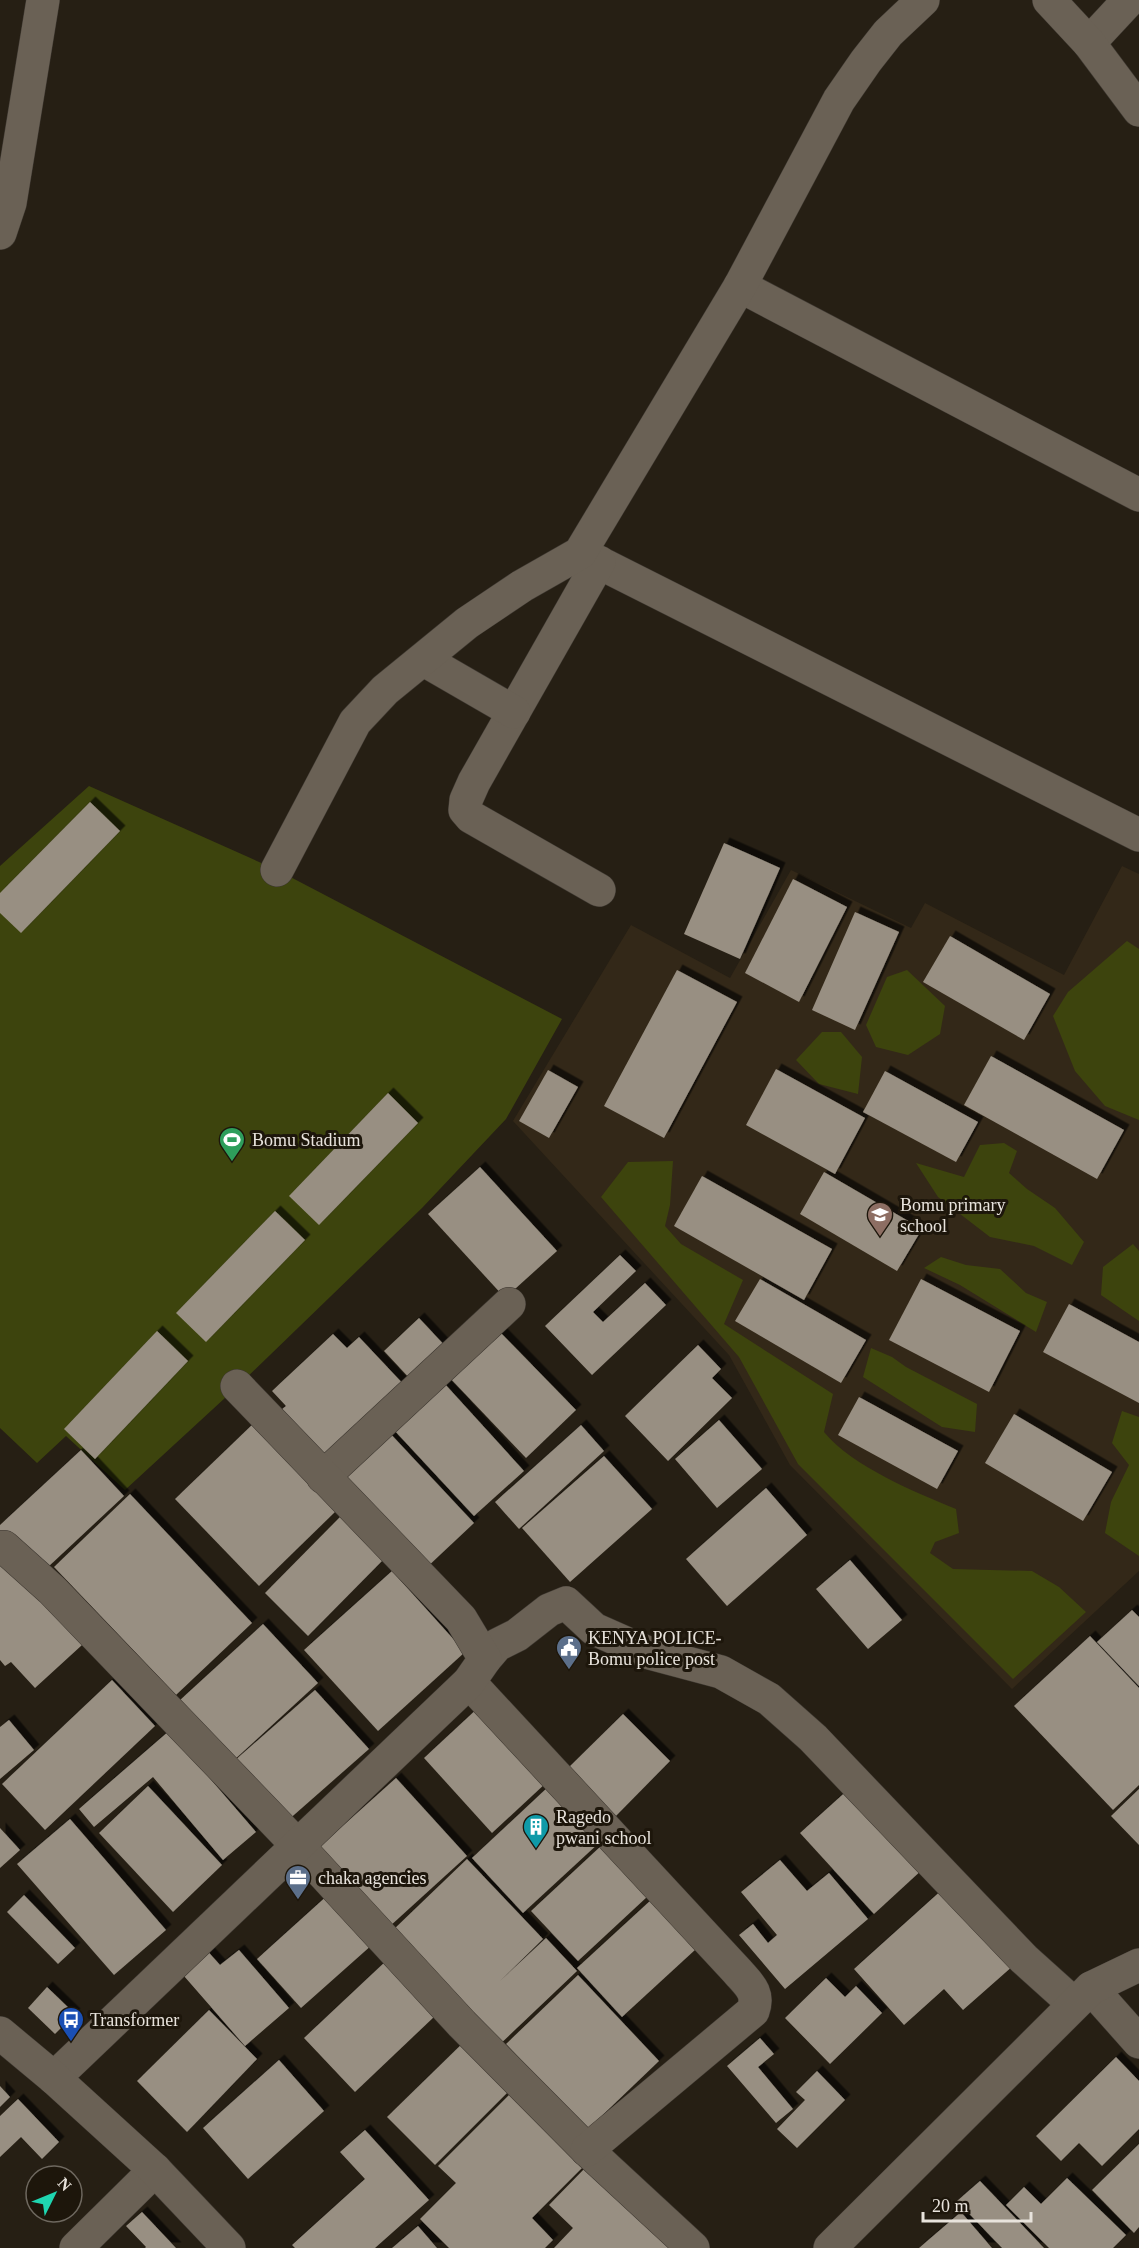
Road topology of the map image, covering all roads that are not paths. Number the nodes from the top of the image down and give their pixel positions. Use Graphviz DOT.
graph roads {
  1 [pos="42,0"];
  2 [pos="923,0"];
  3 [pos="1049,0"];
  4 [pos="1129,0"];
  5 [pos="1089,43"];
  6 [pos="1139,110"];
  7 [pos="0,233"];
  8 [pos="740,286"];
  9 [pos="1139,495"];
  10 [pos="590,557"];
  11 [pos="424,660"];
  12 [pos="514,712"];
  13 [pos="1139,835"];
  14 [pos="277,870"];
  15 [pos="599,890"];
  16 [pos="509,1304"];
  17 [pos="237,1386"];
  18 [pos="323,1476"];
  19 [pos="0,1547"];
  20 [pos="477,1670"];
  21 [pos="297,1845"];
  22 [pos="1139,1965"];
  23 [pos="1082,1996"];
  24 [pos="0,2033"];
  25 [pos="1139,2042"];
  26 [pos="54,2078"];
  27 [pos="587,2150"];
  28 [pos="155,2170"];
  29 [pos="76,2248"];
  30 [pos="229,2248"];
  31 [pos="693,2248"];
  32 [pos="830,2248"];
  1 -- 7 [label="street"];
  2 -- 8 [label="street"];
  3 -- 5 [label="street"];
  4 -- 5 [label="street"];
  5 -- 6 [label="street"];
  8 -- 9 [label="street"];
  8 -- 10 [label="street"];
  10 -- 11 [label="street"];
  10 -- 12 [label="street"];
  10 -- 13 [label="street"];
  11 -- 12 [label="street"];
  11 -- 14 [label="street"];
  12 -- 15 [label="street"];
  16 -- 18 [label="street"];
  17 -- 18 [label="street"];
  18 -- 20 [label="street"];
  19 -- 21 [label="street"];
  20 -- 21 [label="street"];
  20 -- 23 [label="street"];
  20 -- 27 [label="street"];
  21 -- 26 [label="street"];
  21 -- 27 [label="street"];
  22 -- 23 [label="street"];
  23 -- 25 [label="street"];
  23 -- 32 [label="street"];
  24 -- 26 [label="street"];
  26 -- 28 [label="street"];
  27 -- 31 [label="street"];
  28 -- 29 [label="street"];
  28 -- 30 [label="street"];
}
